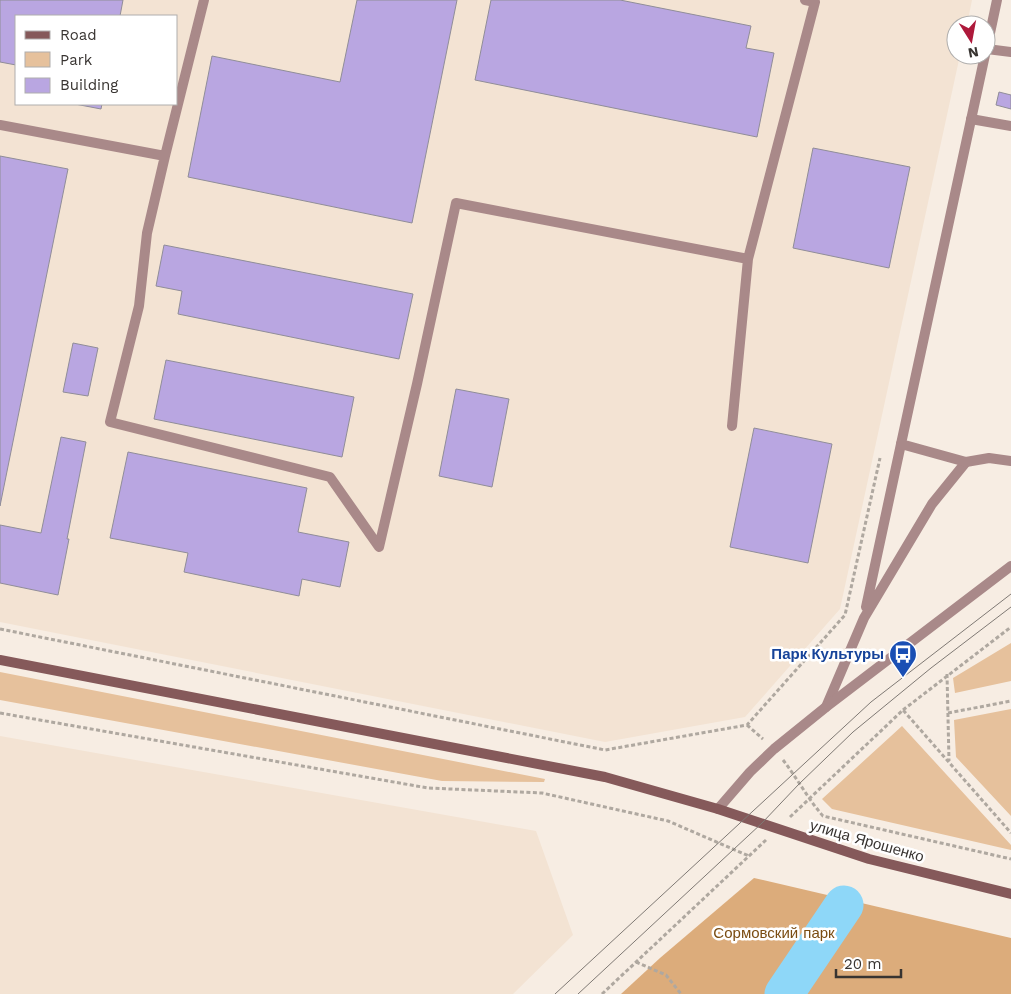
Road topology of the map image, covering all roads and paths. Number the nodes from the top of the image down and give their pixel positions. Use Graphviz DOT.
graph roads {
  1 [pos="204,0"];
  2 [pos="805,0"];
  3 [pos="997,0"];
  4 [pos="994,15"];
  5 [pos="996,52"];
  6 [pos="1011,52"];
  7 [pos="983,65"];
  8 [pos="178,104"];
  9 [pos="178,105"];
  10 [pos="972,119"];
  11 [pos="0,125"];
  12 [pos="1011,126"];
  13 [pos="165,156"];
  14 [pos="748,259"];
  15 [pos="732,426"];
  16 [pos="901,444"];
  17 [pos="881,451"];
  18 [pos="1011,461"];
  19 [pos="966,462"];
  20 [pos="1011,566"];
  21 [pos="864,618"];
  22 [pos="1011,626"];
  23 [pos="0,629"];
  24 [pos="0,660"];
  25 [pos="947,674"];
  26 [pos="1011,701"];
  27 [pos="826,707"];
  28 [pos="903,710"];
  29 [pos="0,713"];
  30 [pos="948,713"];
  31 [pos="949,762"];
  32 [pos="809,800"];
  33 [pos="718,808"];
  34 [pos="778,829"];
  35 [pos="1011,833"];
  36 [pos="749,856"];
  37 [pos="1011,858"];
  38 [pos="1011,894"];
  39 [pos="636,962"];
  40 [pos="602,994"];
  41 [pos="681,994"];
  1 -- 8 [label="street"];
  2 -- 14 [label="street"];
  3 -- 4 [label="street"];
  5 -- 6 [label="street"];
  7 -- 10 [label="street"];
  9 -- 13 [label="street"];
  10 -- 12 [label="street"];
  10 -- 16 [label="street"];
  11 -- 13 [label="street"];
  13 -- 14 [label="street"];
  14 -- 15 [label="street"];
  16 -- 19 [label="street"];
  16 -- 21 [label="street"];
  17 -- 23 [label="path"];
  18 -- 19 [label="street"];
  19 -- 21 [label="street"];
  20 -- 27 [label="street"];
  21 -- 27 [label="street"];
  22 -- 25 [label="path"];
  24 -- 33 [label="main road, улица Ярошенко"];
  25 -- 28 [label="path"];
  25 -- 30 [label="path"];
  26 -- 30 [label="path"];
  27 -- 33 [label="street"];
  28 -- 31 [label="path"];
  28 -- 32 [label="path"];
  29 -- 36 [label="path"];
  30 -- 31 [label="path"];
  31 -- 35 [label="path"];
  32 -- 34 [label="path"];
  32 -- 37 [label="path"];
  33 -- 34 [label="main road, улица Ярошенко"];
  34 -- 36 [label="path"];
  34 -- 38 [label="main road, улица Ярошенко"];
  36 -- 39 [label="path"];
  39 -- 40 [label="path"];
  39 -- 41 [label="path"];
}
